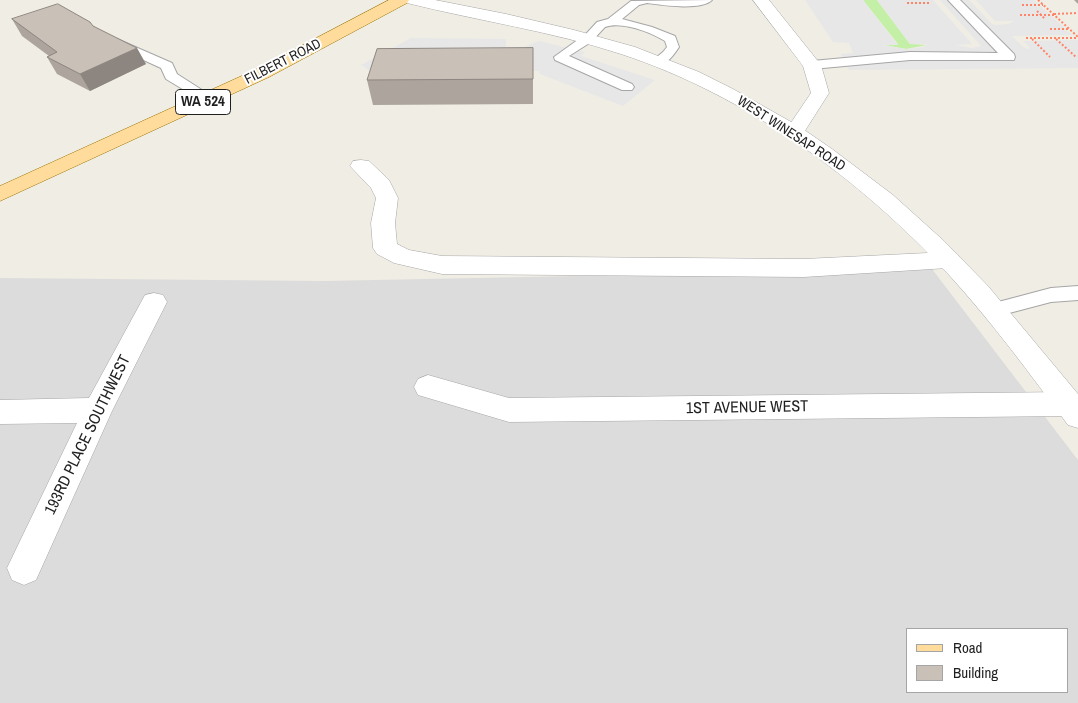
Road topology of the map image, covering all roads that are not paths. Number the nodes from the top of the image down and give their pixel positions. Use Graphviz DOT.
graph roads {
  1 [pos="401,0"];
  2 [pos="413,0"];
  3 [pos="644,0"];
  4 [pos="649,0"];
  5 [pos="706,0"];
  6 [pos="761,0"];
  7 [pos="954,0"];
  8 [pos="611,22"];
  9 [pos="106,38"];
  10 [pos="589,38"];
  11 [pos="658,61"];
  12 [pos="812,66"];
  13 [pos="627,87"];
  14 [pos="209,99"];
  15 [pos="794,133"];
  16 [pos="361,166"];
  17 [pos="0,194"];
  18 [pos="948,260"];
  19 [pos="1078,293"];
  20 [pos="154,302"];
  21 [pos="994,310"];
  22 [pos="428,388"];
  23 [pos="98,410"];
  24 [pos="1074,410"];
  25 [pos="0,412"];
  26 [pos="24,568"];
  1 -- 14 [label="main road, FILBERT ROAD / WA 524"];
  2 -- 10 [label="street, WEST WINESAP ROAD"];
  3 -- 8 [label="lane"];
  4 -- 5 [label="lane"];
  6 -- 12 [label="street"];
  7 -- 12 [label="lane"];
  8 -- 10 [label="lane"];
  8 -- 11 [label="lane"];
  9 -- 14 [label="lane"];
  10 -- 11 [label="street, WEST WINESAP ROAD"];
  10 -- 13 [label="lane"];
  11 -- 15 [label="street, WEST WINESAP ROAD"];
  12 -- 15 [label="street"];
  14 -- 17 [label="main road, FILBERT ROAD / WA 524"];
  15 -- 18 [label="street, WEST WINESAP ROAD"];
  16 -- 18 [label="street"];
  18 -- 21 [label="street, WEST WINESAP ROAD"];
  19 -- 21 [label="lane"];
  20 -- 23 [label="street, 193RD PLACE SOUTHWEST"];
  21 -- 24 [label="street, WEST WINESAP ROAD"];
  22 -- 24 [label="street, 1ST AVENUE WEST"];
  23 -- 25 [label="street"];
  23 -- 26 [label="street, 193RD PLACE SOUTHWEST"];
}
